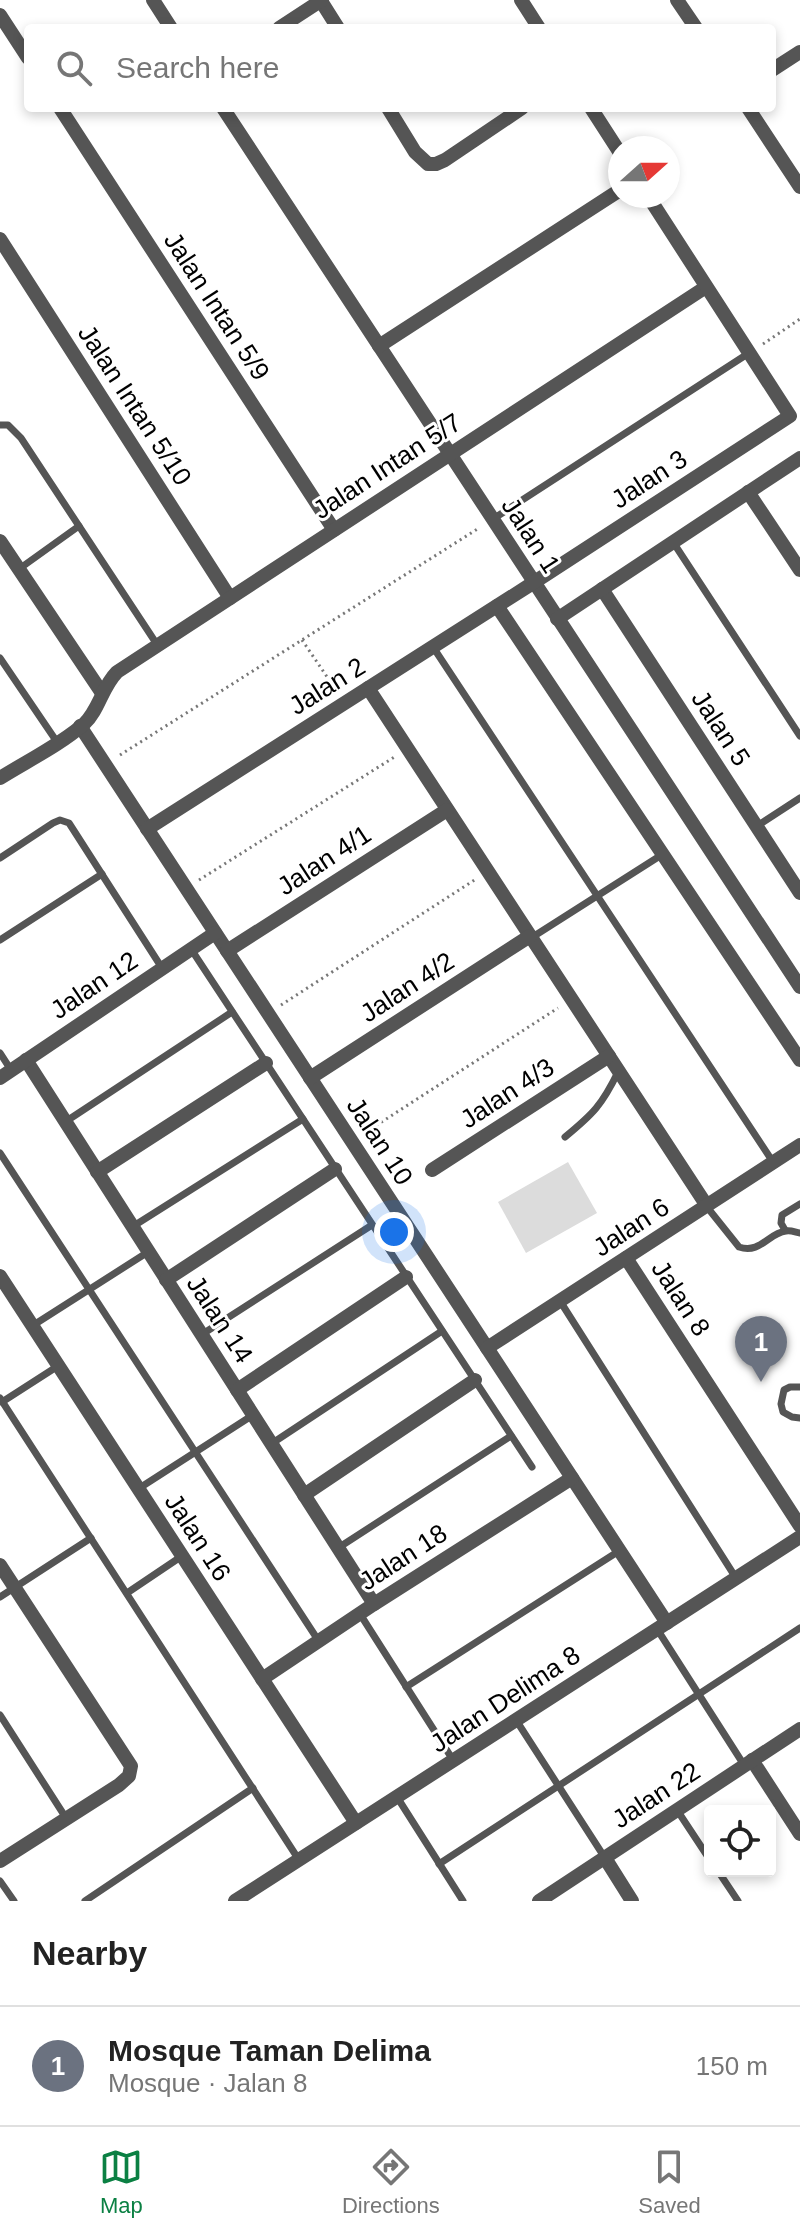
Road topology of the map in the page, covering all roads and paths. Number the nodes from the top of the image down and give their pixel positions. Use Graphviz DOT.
graph roads {
  1 [pos="153,0"];
  2 [pos="322,0"];
  3 [pos="521,0"];
  4 [pos="677,0"];
  5 [pos="0,15"];
  6 [pos="168,24"];
  7 [pos="285,24"];
  8 [pos="336,24"];
  9 [pos="536,24"];
  10 [pos="693,24"];
  11 [pos="24,52"];
  12 [pos="800,52"];
  13 [pos="776,67"];
  14 [pos="63,112"];
  15 [pos="226,112"];
  16 [pos="390,112"];
  17 [pos="516,112"];
  18 [pos="594,112"];
  19 [pos="751,112"];
  20 [pos="609,136"];
  21 [pos="800,187"];
  22 [pos="608,198"];
  23 [pos="656,208"];
  24 [pos="0,239"];
  25 [pos="706,287"];
  26 [pos="800,319"];
  27 [pos="379,346"];
  28 [pos="749,353"];
  29 [pos="0,425"];
  30 [pos="449,454"];
  31 [pos="800,458"];
  32 [pos="748,492"];
  33 [pos="492,520"];
  34 [pos="79,526"];
  35 [pos="334,530"];
  36 [pos="0,541"];
  37 [pos="673,542"];
  38 [pos="19,569"];
  39 [pos="800,570"];
  40 [pos="533,583"];
  41 [pos="602,589"];
  42 [pos="230,598"];
  43 [pos="497,606"];
  44 [pos="557,619"];
  45 [pos="302,640"];
  46 [pos="158,646"];
  47 [pos="433,647"];
  48 [pos="0,658"];
  49 [pos="368,688"];
  50 [pos="102,693"];
  51 [pos="345,703"];
  52 [pos="80,726"];
  53 [pos="800,736"];
  54 [pos="57,742"];
  55 [pos="407,749"];
  56 [pos="105,765"];
  57 [pos="0,778"];
  58 [pos="800,798"];
  59 [pos="447,810"];
  60 [pos="757,826"];
  61 [pos="147,829"];
  62 [pos="663,854"];
  63 [pos="0,858"];
  64 [pos="488,872"];
  65 [pos="102,874"];
  66 [pos="186,888"];
  67 [pos="800,893"];
  68 [pos="597,896"];
  69 [pos="0,926"];
  70 [pos="215,933"];
  71 [pos="531,937"];
  72 [pos="4,938"];
  73 [pos="191,949"];
  74 [pos="227,951"];
  75 [pos="162,968"];
  76 [pos="800,987"];
  77 [pos="571,1000"];
  78 [pos="232,1012"];
  79 [pos="268,1013"];
  80 [pos="0,1053"];
  81 [pos="609,1056"];
  82 [pos="26,1060"];
  83 [pos="800,1060"];
  84 [pos="266,1063"];
  85 [pos="619,1072"];
  86 [pos="6,1074"];
  87 [pos="310,1078"];
  88 [pos="303,1119"];
  89 [pos="65,1122"];
  90 [pos="565,1137"];
  91 [pos="352,1142"];
  92 [pos="800,1145"];
  93 [pos="0,1153"];
  94 [pos="773,1162"];
  95 [pos="335,1169"];
  96 [pos="432,1170"];
  97 [pos="97,1172"];
  98 [pos="800,1204"];
  99 [pos="707,1206"];
  100 [pos="372,1225"];
  101 [pos="132,1227"];
  102 [pos="785,1230"];
  103 [pos="800,1233"];
  104 [pos="148,1252"];
  105 [pos="626,1258"];
  106 [pos="0,1276"];
  107 [pos="406,1277"];
  108 [pos="166,1280"];
  109 [pos="89,1290"];
  110 [pos="560,1301"];
  111 [pos="32,1326"];
  112 [pos="442,1331"];
  113 [pos="201,1335"];
  114 [pos="487,1348"];
  115 [pos="58,1366"];
  116 [pos="475,1380"];
  117 [pos="800,1387"];
  118 [pos="237,1390"];
  119 [pos="1,1400"];
  120 [pos="253,1415"];
  121 [pos="800,1418"];
  122 [pos="511,1436"];
  123 [pos="271,1444"];
  124 [pos="195,1452"];
  125 [pos="532,1467"];
  126 [pos="572,1478"];
  127 [pos="138,1489"];
  128 [pos="304,1495"];
  129 [pos="800,1526"];
  130 [pos="800,1537"];
  131 [pos="91,1538"];
  132 [pos="338,1548"];
  133 [pos="619,1551"];
  134 [pos="182,1556"];
  135 [pos="0,1565"];
  136 [pos="736,1578"];
  137 [pos="15,1587"];
  138 [pos="127,1593"];
  139 [pos="0,1597"];
  140 [pos="374,1604"];
  141 [pos="360,1614"];
  142 [pos="662,1626"];
  143 [pos="800,1628"];
  144 [pos="319,1641"];
  145 [pos="262,1679"];
  146 [pos="406,1687"];
  147 [pos="699,1694"];
  148 [pos="0,1715"];
  149 [pos="516,1720"];
  150 [pos="800,1729"];
  151 [pos="453,1760"];
  152 [pos="748,1763"];
  153 [pos="559,1786"];
  154 [pos="253,1788"];
  155 [pos="397,1797"];
  156 [pos="677,1810"];
  157 [pos="67,1818"];
  158 [pos="356,1823"];
  159 [pos="800,1834"];
  160 [pos="704,1851"];
  161 [pos="605,1858"];
  162 [pos="299,1860"];
  163 [pos="0,1861"];
  164 [pos="439,1864"];
  165 [pos="722,1877"];
  166 [pos="0,1881"];
  167 [pos="14,1901"];
  168 [pos="85,1901"];
  169 [pos="235,1901"];
  170 [pos="463,1901"];
  171 [pos="539,1901"];
  172 [pos="632,1901"];
  173 [pos="738,1901"];
  1 -- 6 [label="street"];
  2 -- 7 [label="street"];
  2 -- 8 [label="street"];
  3 -- 9 [label="street"];
  4 -- 10 [label="street"];
  5 -- 11 [label="street"];
  12 -- 13 [label="street"];
  14 -- 35 [label="street, Jalan Intan 5/9"];
  15 -- 27 [label="street, Jalan 1"];
  16 -- 17 [label="street"];
  18 -- 20 [label="street"];
  19 -- 21 [label="street"];
  22 -- 27 [label="street"];
  23 -- 25 [label="street"];
  24 -- 42 [label="street, Jalan Intan 5/10"];
  25 -- 28 [label="street"];
  25 -- 30 [label="street, Jalan Intan 5/7"];
  26 -- 28 [label="path"];
  27 -- 30 [label="street, Jalan 1"];
  28 -- 33 [label="lane"];
  28 -- 40 [label="street, Jalan 3"];
  29 -- 34 [label="lane"];
  30 -- 33 [label="street, Jalan 1"];
  30 -- 35 [label="street, Jalan Intan 5/7"];
  31 -- 32 [label="street"];
  32 -- 37 [label="street"];
  32 -- 39 [label="street"];
  33 -- 40 [label="street, Jalan 1"];
  33 -- 45 [label="path"];
  34 -- 38 [label="lane"];
  34 -- 46 [label="lane"];
  35 -- 42 [label="street, Jalan Intan 5/7"];
  36 -- 38 [label="street"];
  37 -- 41 [label="street"];
  37 -- 53 [label="lane"];
  38 -- 50 [label="street"];
  40 -- 43 [label="street, Jalan 2"];
  40 -- 44 [label="street, Jalan 1"];
  41 -- 44 [label="street"];
  41 -- 60 [label="street, Jalan 5"];
  42 -- 46 [label="street, Jalan Intan 5/7"];
  43 -- 47 [label="street, Jalan 2"];
  43 -- 62 [label="street"];
  44 -- 76 [label="street, Jalan 1"];
  45 -- 51 [label="path"];
  45 -- 56 [label="path"];
  46 -- 50 [label="street, Jalan Intan 5/7"];
  47 -- 49 [label="street, Jalan 2"];
  47 -- 68 [label="lane"];
  48 -- 54 [label="lane"];
  49 -- 51 [label="street, Jalan 2"];
  49 -- 55 [label="street"];
  50 -- 52 [label="street, Jalan Intan 5/7"];
  51 -- 61 [label="street, Jalan 2"];
  52 -- 54 [label="street"];
  52 -- 56 [label="street, Jalan 10"];
  54 -- 57 [label="street"];
  55 -- 59 [label="street"];
  55 -- 66 [label="path"];
  56 -- 61 [label="street, Jalan 10"];
  58 -- 60 [label="lane"];
  59 -- 64 [label="street"];
  59 -- 74 [label="street, Jalan 4/1"];
  60 -- 67 [label="street, Jalan 5"];
  61 -- 66 [label="street, Jalan 10"];
  62 -- 68 [label="lane"];
  62 -- 83 [label="street"];
  63 -- 65 [label="lane"];
  64 -- 71 [label="street"];
  64 -- 79 [label="path"];
  65 -- 72 [label="lane"];
  65 -- 75 [label="lane"];
  66 -- 70 [label="street, Jalan 10"];
  68 -- 71 [label="lane"];
  68 -- 94 [label="lane"];
  69 -- 72 [label="lane"];
  70 -- 73 [label="street, Jalan 12"];
  70 -- 74 [label="street, Jalan 10"];
  71 -- 77 [label="street"];
  71 -- 87 [label="street, Jalan 4/2"];
  73 -- 75 [label="street, Jalan 12"];
  73 -- 78 [label="lane"];
  74 -- 79 [label="street, Jalan 10"];
  75 -- 82 [label="street, Jalan 12"];
  77 -- 81 [label="street"];
  77 -- 91 [label="path"];
  78 -- 84 [label="lane"];
  78 -- 89 [label="lane"];
  79 -- 87 [label="street, Jalan 10"];
  80 -- 86 [label="lane"];
  81 -- 85 [label="street"];
  81 -- 96 [label="street, Jalan 4/3"];
  82 -- 86 [label="street, Jalan 12"];
  82 -- 89 [label="street, Jalan 14"];
  84 -- 88 [label="lane"];
  84 -- 97 [label="street"];
  85 -- 90 [label="lane"];
  85 -- 99 [label="street"];
  87 -- 91 [label="street, Jalan 10"];
  88 -- 95 [label="lane"];
  88 -- 101 [label="lane"];
  89 -- 97 [label="street, Jalan 14"];
  91 -- 114 [label="street, Jalan 10"];
  92 -- 94 [label="street, Jalan 6"];
  93 -- 109 [label="lane"];
  94 -- 99 [label="street, Jalan 6"];
  95 -- 100 [label="lane"];
  95 -- 108 [label="street"];
  97 -- 101 [label="street, Jalan 14"];
  98 -- 102 [label="lane"];
  99 -- 102 [label="lane"];
  99 -- 105 [label="street, Jalan 6"];
  100 -- 107 [label="lane"];
  100 -- 113 [label="lane"];
  101 -- 104 [label="street, Jalan 14"];
  102 -- 103 [label="lane"];
  104 -- 108 [label="street, Jalan 14"];
  104 -- 109 [label="lane"];
  105 -- 110 [label="street, Jalan 6"];
  105 -- 129 [label="street, Jalan 8"];
  106 -- 111 [label="street, Jalan 16"];
  107 -- 112 [label="lane"];
  107 -- 118 [label="street"];
  108 -- 113 [label="street, Jalan 14"];
  109 -- 111 [label="lane"];
  109 -- 124 [label="lane"];
  110 -- 114 [label="street, Jalan 6"];
  110 -- 136 [label="lane"];
  111 -- 115 [label="street, Jalan 16"];
  112 -- 116 [label="lane"];
  112 -- 123 [label="lane"];
  113 -- 118 [label="street, Jalan 14"];
  114 -- 126 [label="street, Jalan 10"];
  115 -- 119 [label="lane"];
  115 -- 127 [label="street, Jalan 16"];
  116 -- 122 [label="lane"];
  116 -- 128 [label="street"];
  117 -- 121 [label="lane"];
  118 -- 120 [label="street, Jalan 14"];
  119 -- 131 [label="lane"];
  120 -- 123 [label="street, Jalan 14"];
  120 -- 124 [label="lane"];
  122 -- 125 [label="lane"];
  122 -- 132 [label="lane"];
  123 -- 128 [label="street, Jalan 14"];
  124 -- 127 [label="lane"];
  124 -- 144 [label="lane"];
  126 -- 133 [label="street, Jalan 10"];
  126 -- 140 [label="street, Jalan 18"];
  127 -- 134 [label="street, Jalan 16"];
  128 -- 132 [label="street, Jalan 14"];
  130 -- 136 [label="street, Jalan Delima 8"];
  131 -- 137 [label="lane"];
  131 -- 138 [label="lane"];
  132 -- 140 [label="street, Jalan 14"];
  133 -- 142 [label="street, Jalan 10"];
  133 -- 146 [label="lane"];
  134 -- 138 [label="lane"];
  134 -- 145 [label="street, Jalan 16"];
  135 -- 137 [label="street"];
  136 -- 142 [label="street, Jalan Delima 8"];
  137 -- 139 [label="lane"];
  137 -- 157 [label="street"];
  138 -- 154 [label="lane"];
  140 -- 141 [label="street, Jalan 18"];
  141 -- 144 [label="street, Jalan 18"];
  141 -- 146 [label="lane"];
  142 -- 147 [label="lane"];
  142 -- 149 [label="street, Jalan Delima 8"];
  143 -- 147 [label="lane"];
  144 -- 145 [label="street, Jalan 18"];
  145 -- 158 [label="street, Jalan 16"];
  146 -- 151 [label="lane"];
  147 -- 152 [label="lane"];
  147 -- 153 [label="lane"];
  148 -- 157 [label="lane"];
  149 -- 151 [label="street, Jalan Delima 8"];
  149 -- 153 [label="lane"];
  150 -- 152 [label="street, Jalan 22"];
  151 -- 155 [label="street, Jalan Delima 8"];
  152 -- 156 [label="street, Jalan 22"];
  152 -- 159 [label="street"];
  153 -- 161 [label="lane"];
  153 -- 164 [label="lane"];
  154 -- 162 [label="lane"];
  154 -- 168 [label="lane"];
  155 -- 158 [label="street, Jalan Delima 8"];
  155 -- 164 [label="lane"];
  156 -- 160 [label="lane"];
  156 -- 161 [label="street, Jalan 22"];
  157 -- 163 [label="street"];
  158 -- 162 [label="street, Jalan Delima 8"];
  161 -- 171 [label="street, Jalan 22"];
  161 -- 172 [label="street"];
  162 -- 169 [label="street, Jalan Delima 8"];
  164 -- 170 [label="lane"];
  165 -- 173 [label="lane"];
  166 -- 167 [label="lane"];
}
